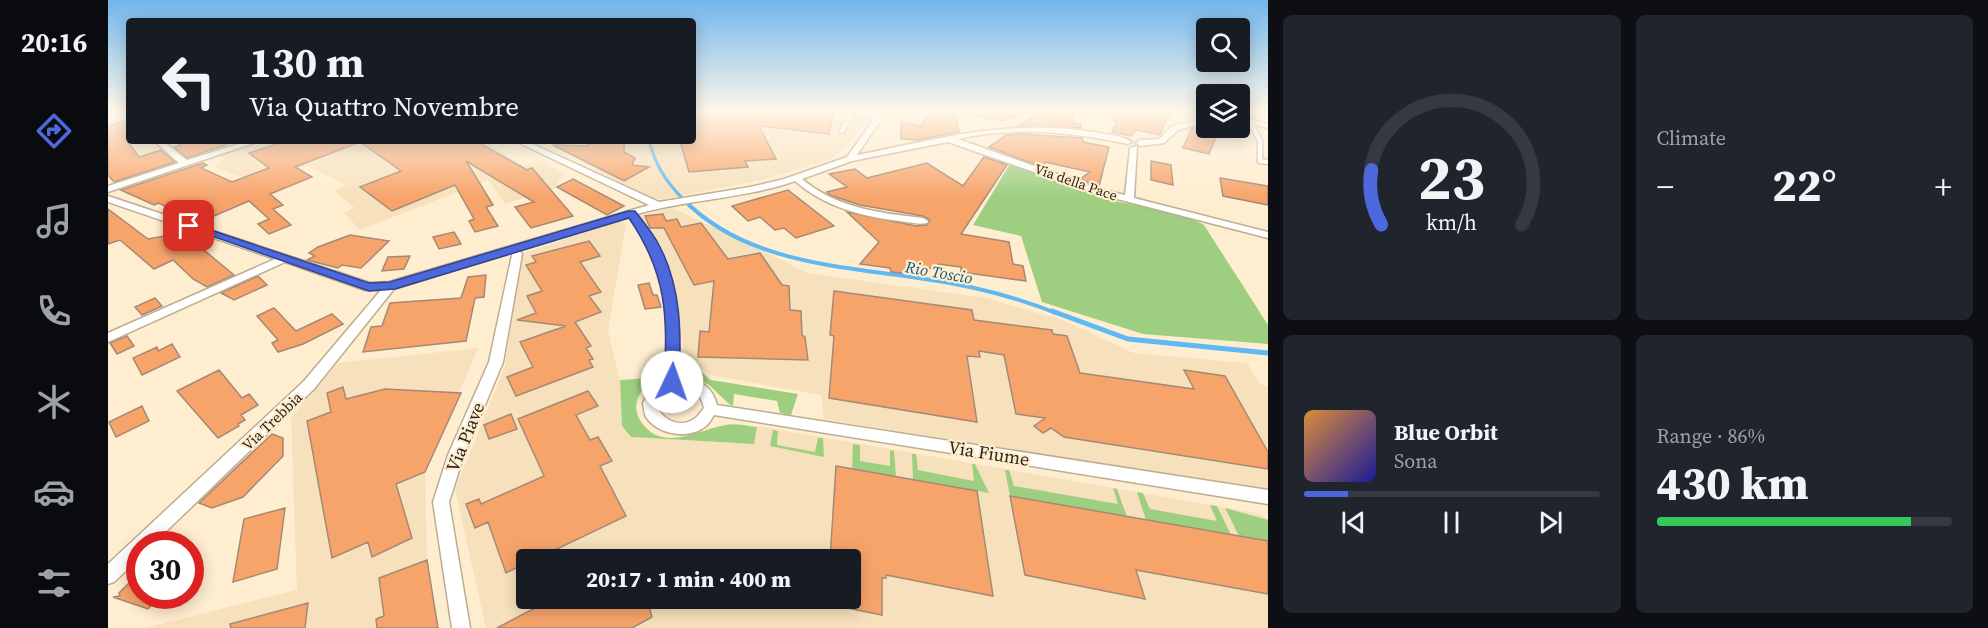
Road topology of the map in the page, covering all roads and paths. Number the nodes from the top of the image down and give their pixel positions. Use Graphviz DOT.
graph roads {
  1 [pos="864,139"];
  2 [pos="947,139"];
  3 [pos="949,139"];
  4 [pos="1106,139"];
  5 [pos="1163,139"];
  6 [pos="1259,139"];
  7 [pos="162,144"];
  8 [pos="247,144"];
  9 [pos="526,144"];
  10 [pos="1134,145"];
  11 [pos="850,159"];
  12 [pos="1268,162"];
  13 [pos="186,164"];
  14 [pos="795,178"];
  15 [pos="108,189"];
  16 [pos="108,199"];
  17 [pos="1129,200"];
  18 [pos="658,205"];
  19 [pos="632,213"];
  20 [pos="923,221"];
  21 [pos="1268,234"];
  22 [pos="512,249"];
  23 [pos="284,259"];
  24 [pos="390,286"];
  25 [pos="108,338"];
  26 [pos="672,382"];
  27 [pos="711,410"];
  28 [pos="1268,497"];
  29 [pos="155,531"];
  30 [pos="126,559"];
  31 [pos="108,576"];
  32 [pos="461,628"];
  1 -- 11 [label="street"];
  2 -- 11 [label="street"];
  3 -- 17 [label="street, Via della Pace"];
  4 -- 10 [label="street"];
  5 -- 10 [label="street"];
  6 -- 12 [label="lane"];
  7 -- 13 [label="street"];
  8 -- 13 [label="street"];
  9 -- 18 [label="street"];
  10 -- 17 [label="street"];
  11 -- 14 [label="street"];
  13 -- 15 [label="street"];
  14 -- 18 [label="street"];
  14 -- 20 [label="street"];
  16 -- 23 [label="street"];
  17 -- 21 [label="street, Via della Pace"];
  18 -- 19 [label="street"];
  19 -- 22 [label="street"];
  19 -- 26 [label="street"];
  22 -- 24 [label="street"];
  22 -- 32 [label="street, Via Piave"];
  23 -- 24 [label="street"];
  23 -- 25 [label="street"];
  24 -- 29 [label="street, Via Trebbia"];
  26 -- 27 [label="street"];
  26 -- 27 [label="street"];
  27 -- 28 [label="street, Via Fiume"];
  30 -- 31 [label="street, Via Trebbia"];
}
